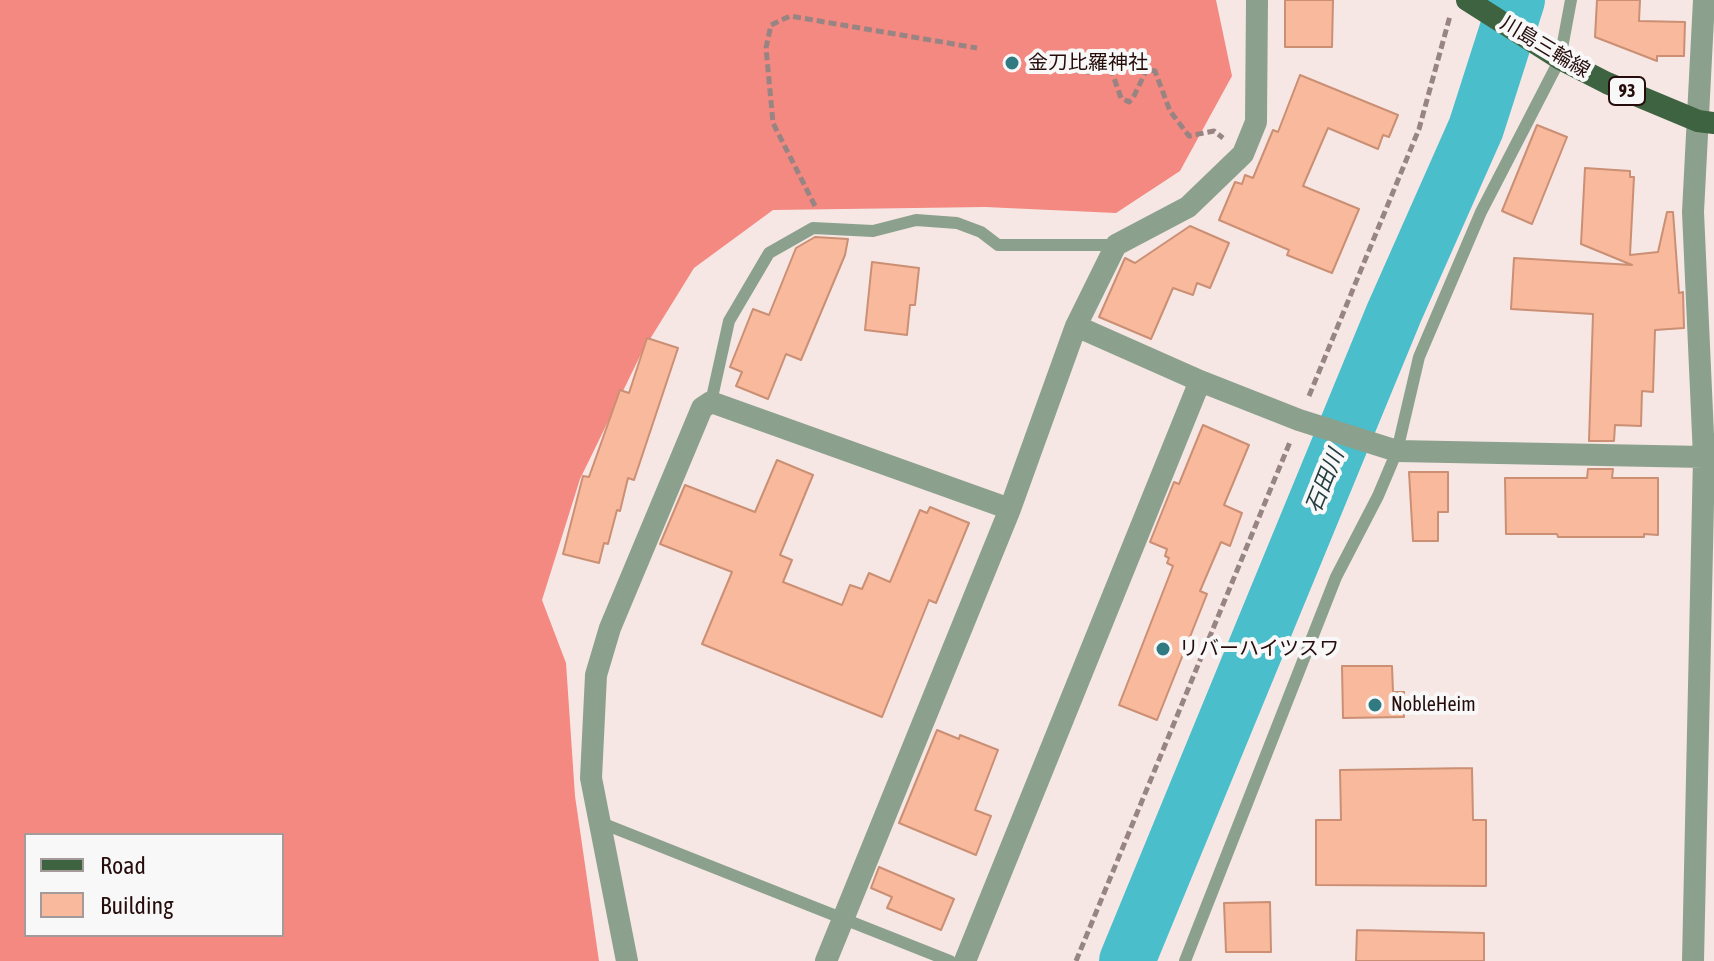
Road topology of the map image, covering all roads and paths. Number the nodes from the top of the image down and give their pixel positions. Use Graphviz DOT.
graph roads {
  1 [pos="1571,0"];
  2 [pos="1704,0"];
  3 [pos="1255,3"];
  4 [pos="1459,7"];
  5 [pos="977,48"];
  6 [pos="1551,54"];
  7 [pos="1061,69"];
  8 [pos="1706,122"];
  9 [pos="1243,154"];
  10 [pos="826,229"];
  11 [pos="1116,245"];
  12 [pos="1076,326"];
  13 [pos="1200,381"];
  14 [pos="711,402"];
  15 [pos="1302,421"];
  16 [pos="1397,451"];
  17 [pos="1704,457"];
  18 [pos="1010,509"];
  19 [pos="599,822"];
  20 [pos="844,917"];
  21 [pos="627,961"];
  22 [pos="826,961"];
  23 [pos="950,961"];
  24 [pos="965,961"];
  25 [pos="1076,961"];
  26 [pos="1185,961"];
  27 [pos="1693,961"];
  1 -- 6 [label="lane"];
  2 -- 8 [label="street"];
  3 -- 9 [label="street"];
  4 -- 6 [label="main road, 川島三輪線 / 93"];
  4 -- 15 [label="path"];
  5 -- 10 [label="path"];
  6 -- 8 [label="main road, 川島三輪線 / 93"];
  6 -- 16 [label="lane"];
  7 -- 9 [label="path"];
  8 -- 17 [label="street"];
  9 -- 11 [label="street"];
  10 -- 11 [label="lane"];
  10 -- 14 [label="lane"];
  11 -- 12 [label="street"];
  12 -- 13 [label="street"];
  12 -- 18 [label="street"];
  13 -- 15 [label="street"];
  13 -- 24 [label="street"];
  14 -- 18 [label="street"];
  14 -- 19 [label="street"];
  15 -- 16 [label="street"];
  15 -- 25 [label="path"];
  16 -- 17 [label="street"];
  16 -- 26 [label="lane"];
  17 -- 27 [label="street"];
  18 -- 20 [label="street"];
  19 -- 20 [label="lane"];
  19 -- 21 [label="street"];
  20 -- 22 [label="street"];
  20 -- 23 [label="lane"];
}
